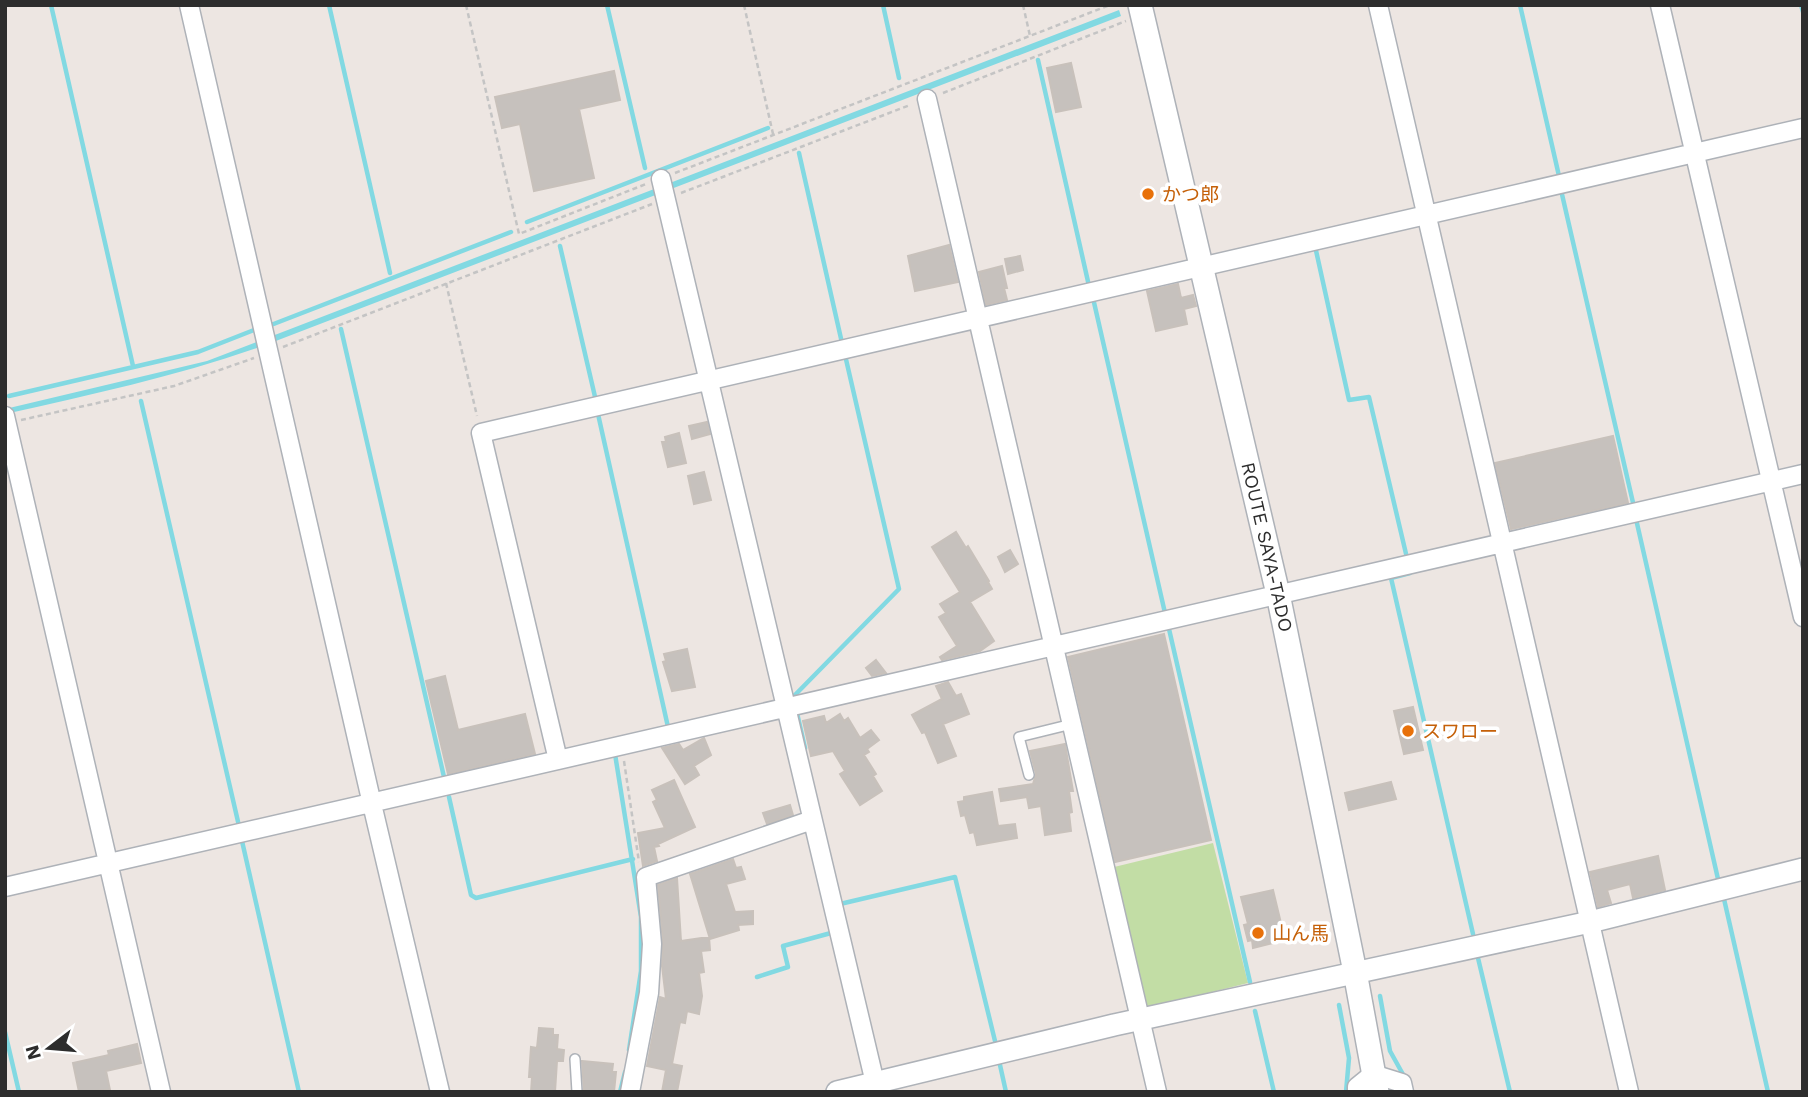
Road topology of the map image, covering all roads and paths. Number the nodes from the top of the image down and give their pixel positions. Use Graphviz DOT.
graph roads {
  1 [pos="189,5"];
  2 [pos="466,5"];
  3 [pos="744,5"];
  4 [pos="1023,5"];
  5 [pos="1110,5"];
  6 [pos="1378,5"];
  7 [pos="1660,5"];
  8 [pos="1141,10"];
  9 [pos="1030,36"];
  10 [pos="927,99"];
  11 [pos="1803,128"];
  12 [pos="773,134"];
  13 [pos="1694,153"];
  14 [pos="661,178"];
  15 [pos="667,199"];
  16 [pos="1426,215"];
  17 [pos="1203,267"];
  18 [pos="446,284"];
  19 [pos="979,319"];
  20 [pos="267,345"];
  21 [pos="709,380"];
  22 [pos="6,421"];
  23 [pos="481,433"];
  24 [pos="1803,474"];
  25 [pos="1770,482"];
  26 [pos="1502,544"];
  27 [pos="1278,594"];
  28 [pos="1803,617"];
  29 [pos="1054,646"];
  30 [pos="785,709"];
  31 [pos="1072,724"];
  32 [pos="621,747"];
  33 [pos="558,760"];
  34 [pos="1029,775"];
  35 [pos="372,804"];
  36 [pos="812,820"];
  37 [pos="108,863"];
  38 [pos="1803,869"];
  39 [pos="646,877"];
  40 [pos="5,887"];
  41 [pos="1590,922"];
  42 [pos="1355,972"];
  43 [pos="1140,1020"];
  44 [pos="575,1059"];
  45 [pos="1375,1083"];
  46 [pos="875,1087"];
  47 [pos="161,1092"];
  48 [pos="440,1092"];
  49 [pos="577,1092"];
  50 [pos="630,1092"];
  51 [pos="836,1092"];
  52 [pos="1157,1092"];
  53 [pos="1357,1092"];
  54 [pos="1405,1092"];
  55 [pos="1629,1092"];
  1 -- 20 [label="street"];
  2 -- 14 [label="path"];
  3 -- 12 [label="path"];
  4 -- 9 [label="path"];
  5 -- 9 [label="path"];
  6 -- 16 [label="street"];
  7 -- 13 [label="street"];
  8 -- 10 [label="path"];
  8 -- 17 [label="main road, ROUTE SAYA-TADO"];
  9 -- 12 [label="path"];
  10 -- 15 [label="path"];
  10 -- 19 [label="street"];
  11 -- 13 [label="street"];
  12 -- 14 [label="path"];
  13 -- 16 [label="street"];
  13 -- 25 [label="street"];
  14 -- 15 [label="street"];
  15 -- 18 [label="path"];
  15 -- 21 [label="street"];
  16 -- 17 [label="street"];
  16 -- 26 [label="street"];
  17 -- 19 [label="street"];
  17 -- 27 [label="main road, ROUTE SAYA-TADO"];
  18 -- 20 [label="path"];
  18 -- 23 [label="path"];
  19 -- 21 [label="street"];
  19 -- 29 [label="street"];
  20 -- 22 [label="path"];
  20 -- 35 [label="street"];
  21 -- 23 [label="street"];
  21 -- 30 [label="street"];
  22 -- 37 [label="street"];
  23 -- 33 [label="street"];
  24 -- 25 [label="street"];
  25 -- 26 [label="street"];
  25 -- 28 [label="street"];
  26 -- 27 [label="street"];
  26 -- 41 [label="street"];
  27 -- 29 [label="street"];
  27 -- 42 [label="main road, ROUTE SAYA-TADO"];
  29 -- 30 [label="street"];
  29 -- 31 [label="street"];
  30 -- 32 [label="street"];
  30 -- 36 [label="street"];
  31 -- 34 [label="lane"];
  31 -- 43 [label="street"];
  32 -- 33 [label="street"];
  32 -- 39 [label="path"];
  33 -- 35 [label="street"];
  35 -- 37 [label="street"];
  35 -- 48 [label="street"];
  36 -- 39 [label="street"];
  36 -- 46 [label="street"];
  37 -- 40 [label="street"];
  37 -- 47 [label="street"];
  38 -- 41 [label="street"];
  39 -- 50 [label="street"];
  41 -- 42 [label="street"];
  41 -- 55 [label="street"];
  42 -- 43 [label="street"];
  42 -- 45 [label="main road, ROUTE SAYA-TADO"];
  43 -- 46 [label="street"];
  43 -- 52 [label="street"];
  44 -- 49 [label="lane"];
  45 -- 53 [label="street"];
  45 -- 54 [label="street"];
  46 -- 51 [label="street"];
}
